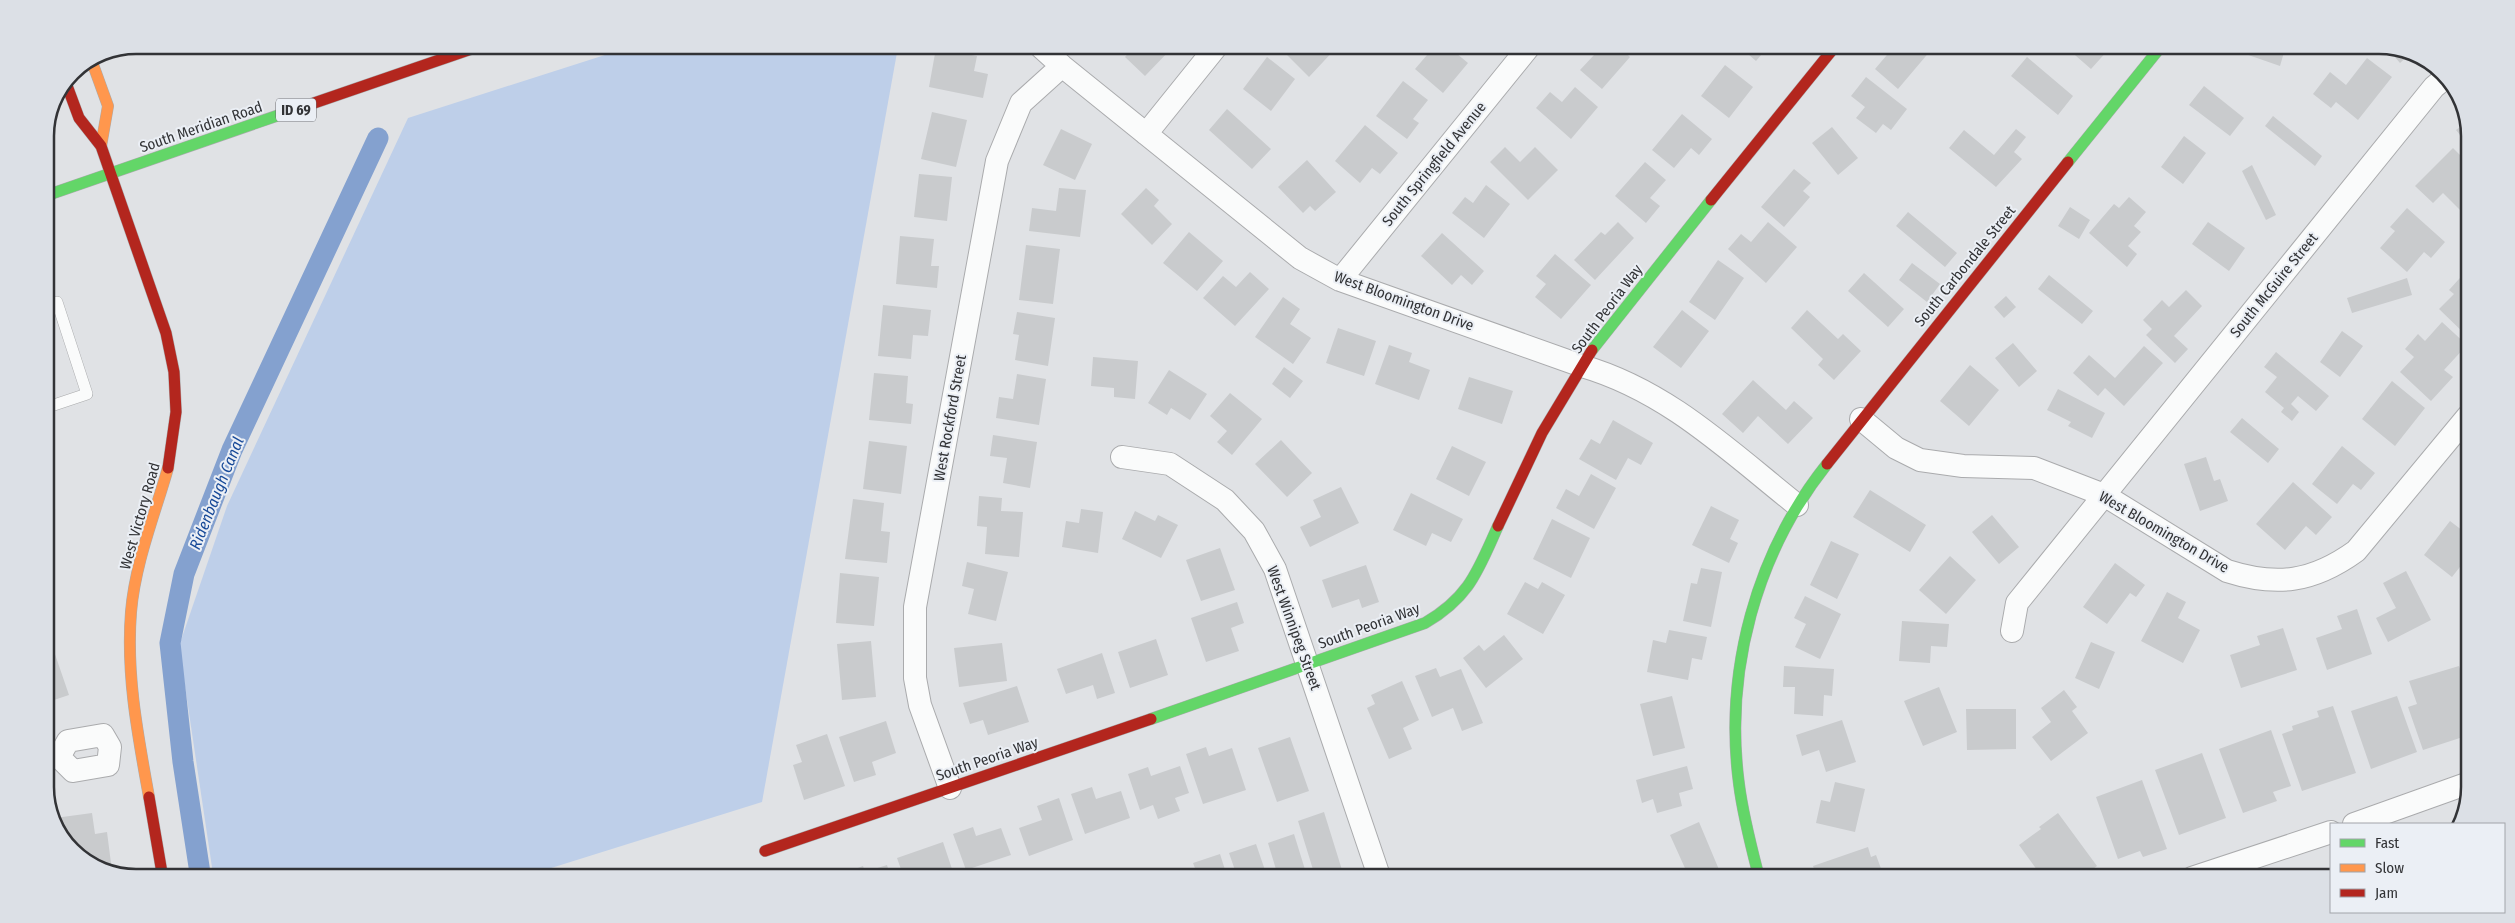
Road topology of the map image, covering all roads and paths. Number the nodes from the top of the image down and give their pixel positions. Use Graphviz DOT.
graph roads {
  1 [pos="457,54"];
  2 [pos="1049,54"];
  3 [pos="1210,54"];
  4 [pos="1523,54"];
  5 [pos="1828,54"];
  6 [pos="2155,54"];
  7 [pos="93,65"];
  8 [pos="1062,66"];
  9 [pos="2440,82"];
  10 [pos="68,89"];
  11 [pos="1146,134"];
  12 [pos="101,146"];
  13 [pos="112,174"];
  14 [pos="54,193"];
  15 [pos="1340,280"];
  16 [pos="57,302"];
  17 [pos="1582,366"];
  18 [pos="54,405"];
  19 [pos="1861,419"];
  20 [pos="2460,441"];
  21 [pos="1122,457"];
  22 [pos="2104,495"];
  23 [pos="1797,505"];
  24 [pos="2012,631"];
  25 [pos="1307,664"];
  26 [pos="139,742"];
  27 [pos="54,756"];
  28 [pos="2461,786"];
  29 [pos="950,788"];
  30 [pos="2363,823"];
  31 [pos="2330,832"];
  32 [pos="765,851"];
  33 [pos="161,869"];
  34 [pos="1377,869"];
  35 [pos="1757,869"];
  36 [pos="2219,869"];
  1 -- 13 [label="street, South Meridian Road / ID 69"];
  2 -- 8 [label="street, West Bloomington Drive"];
  3 -- 11 [label="street"];
  4 -- 15 [label="street, South Springfield Avenue"];
  5 -- 17 [label="street, South Peoria Way"];
  6 -- 19 [label="street, South Carbondale Street"];
  7 -- 12 [label="street"];
  8 -- 11 [label="street, West Bloomington Drive"];
  8 -- 29 [label="street, West Rockford Street"];
  9 -- 22 [label="street, South McGuire Street"];
  10 -- 12 [label="street"];
  11 -- 15 [label="street, West Bloomington Drive"];
  12 -- 13 [label="street, West Victory Road"];
  13 -- 14 [label="street, South Meridian Road / ID 69"];
  13 -- 26 [label="street, West Victory Road"];
  15 -- 17 [label="street, West Bloomington Drive"];
  16 -- 18 [label="lane"];
  17 -- 23 [label="street, West Bloomington Drive"];
  17 -- 25 [label="street, South Peoria Way"];
  19 -- 22 [label="street, West Bloomington Drive"];
  19 -- 23 [label="street, South Carbondale Street"];
  20 -- 22 [label="street, West Bloomington Drive"];
  21 -- 25 [label="street, West Winnipeg Street"];
  22 -- 24 [label="street, South McGuire Street"];
  23 -- 35 [label="street, South Carbondale Street"];
  25 -- 29 [label="street, South Peoria Way"];
  25 -- 34 [label="street, West Winnipeg Street"];
  26 -- 27 [label="street"];
  26 -- 33 [label="street, West Victory Road"];
  28 -- 30 [label="street"];
  29 -- 32 [label="street, South Peoria Way"];
  31 -- 36 [label="street"];
}
